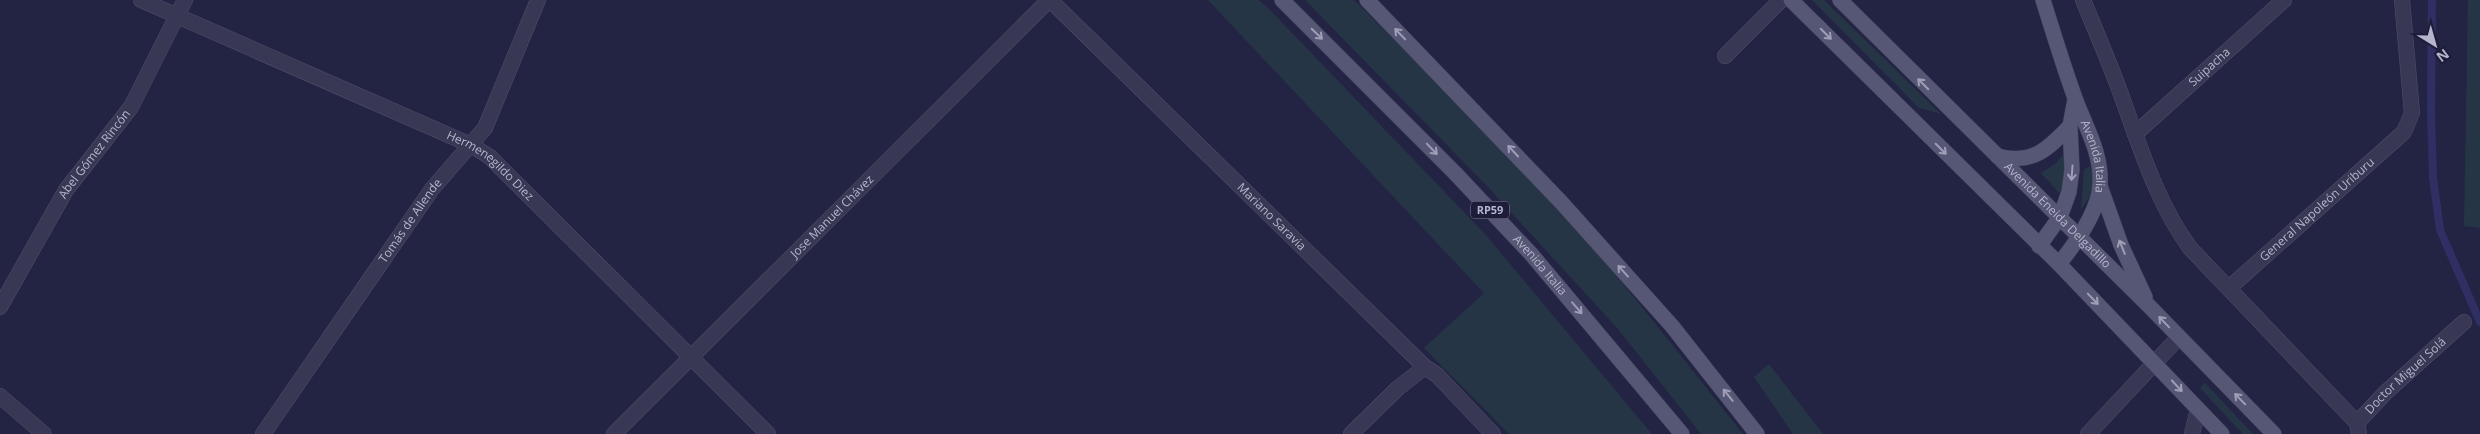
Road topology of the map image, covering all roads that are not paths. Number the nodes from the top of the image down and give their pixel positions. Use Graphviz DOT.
graph roads {
  1 [pos="141,0"];
  2 [pos="185,0"];
  3 [pos="538,0"];
  4 [pos="1049,0"];
  5 [pos="1282,0"];
  6 [pos="1366,0"];
  7 [pos="1781,0"];
  8 [pos="1791,0"];
  9 [pos="1840,0"];
  10 [pos="2043,0"];
  11 [pos="2083,0"];
  12 [pos="2284,0"];
  13 [pos="2402,0"];
  14 [pos="178,15"];
  15 [pos="1725,56"];
  16 [pos="2075,98"];
  17 [pos="2070,126"];
  18 [pos="2134,134"];
  19 [pos="471,145"];
  20 [pos="1995,156"];
  21 [pos="2100,186"];
  22 [pos="2060,217"];
  23 [pos="2080,238"];
  24 [pos="2039,246"];
  25 [pos="2059,264"];
  26 [pos="2229,288"];
  27 [pos="0,307"];
  28 [pos="2150,307"];
  29 [pos="2464,322"];
  30 [pos="2179,336"];
  31 [pos="692,356"];
  32 [pos="2156,364"];
  33 [pos="1425,367"];
  34 [pos="0,396"];
  35 [pos="2198,409"];
  36 [pos="2358,428"];
  37 [pos="44,434"];
  38 [pos="263,434"];
  39 [pos="614,434"];
  40 [pos="768,434"];
  41 [pos="1351,434"];
  42 [pos="1493,434"];
  43 [pos="1682,434"];
  44 [pos="1757,434"];
  45 [pos="2088,434"];
  46 [pos="2192,434"];
  47 [pos="2222,434"];
  48 [pos="2274,434"];
  1 -- 14 [label="street, Hermenegildo Diez"];
  2 -- 14 [label="street, Abel Gómez Rincón"];
  3 -- 19 [label="street, Tomás de Allende"];
  4 -- 31 [label="street, Jose Manuel Chávez"];
  4 -- 33 [label="street, Mariano Saravia"];
  5 -- 43 [label="main road, Avenida Italia / RP59, one-way"];
  44 -- 6 [label="main road, one-way"];
  7 -- 15 [label="street"];
  8 -- 24 [label="main road, one-way"];
  20 -- 9 [label="main road, Avenida Eneida Delgadillo, one-way"];
  10 -- 16 [label="main road, Avenida Italia"];
  11 -- 18 [label="street"];
  12 -- 18 [label="street, Suipacha"];
  13 -- 26 [label="street, General Napoleón Uriburu"];
  14 -- 19 [label="street, Hermenegildo Diez"];
  14 -- 27 [label="street, Abel Gómez Rincón"];
  16 -- 17 [label="main road, Avenida Italia"];
  16 -- 21 [label="main road, Avenida Italia"];
  17 -- 20 [label="main road"];
  17 -- 22 [label="main road, Avenida Italia, one-way"];
  18 -- 26 [label="street"];
  19 -- 31 [label="street, Hermenegildo Diez"];
  19 -- 38 [label="street, Tomás de Allende"];
  20 -- 22 [label="main road, Avenida Eneida Delgadillo"];
  21 -- 23 [label="main road, Avenida Italia"];
  28 -- 21 [label="main road, one-way"];
  22 -- 23 [label="main road, Avenida Eneida Delgadillo"];
  22 -- 24 [label="main road, Avenida Italia"];
  23 -- 25 [label="main road, Avenida Italia"];
  23 -- 28 [label="main road, Avenida Eneida Delgadillo"];
  24 -- 25 [label="main road"];
  25 -- 32 [label="main road, one-way"];
  26 -- 36 [label="street"];
  30 -- 28 [label="main road, Avenida Eneida Delgadillo, one-way"];
  29 -- 36 [label="street, Doctor Miguel Solá"];
  30 -- 32 [label="street"];
  48 -- 30 [label="main road, Avenida Eneida Delgadillo, one-way"];
  31 -- 39 [label="street, Jose Manuel Chávez"];
  31 -- 40 [label="street, Hermenegildo Diez"];
  32 -- 35 [label="main road, one-way"];
  32 -- 45 [label="street"];
  33 -- 41 [label="street"];
  33 -- 42 [label="street, Mariano Saravia"];
  34 -- 37 [label="street"];
  35 -- 46 [label="street"];
  35 -- 47 [label="main road"];
}
